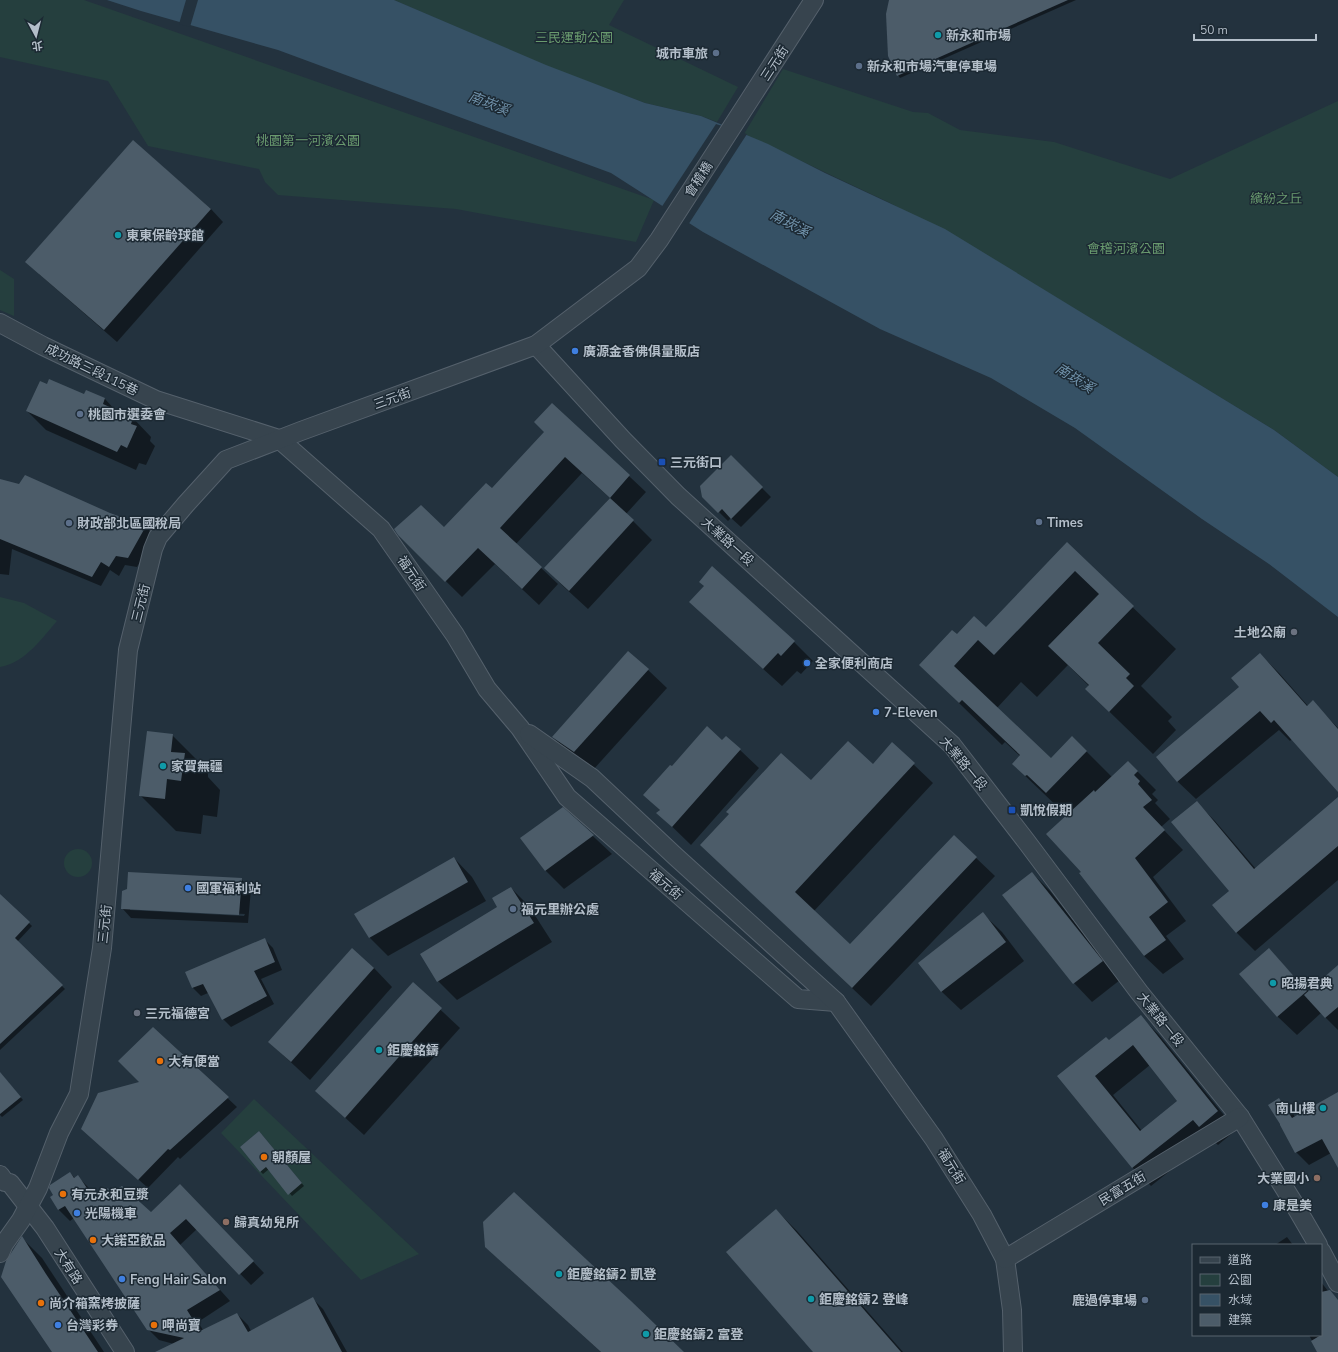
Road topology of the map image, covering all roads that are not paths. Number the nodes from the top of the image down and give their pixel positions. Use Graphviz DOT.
graph roads {
  1 [pos="814,0"];
  2 [pos="732,125"];
  3 [pos="664,232"];
  4 [pos="0,323"];
  5 [pos="536,345"];
  6 [pos="279,439"];
  7 [pos="520,728"];
  8 [pos="836,1002"];
  9 [pos="1240,1117"];
  10 [pos="0,1161"];
  11 [pos="5,1179"];
  12 [pos="28,1206"];
  13 [pos="1317,1244"];
  14 [pos="0,1253"];
  15 [pos="1322,1253"];
  16 [pos="1005,1259"];
  17 [pos="1338,1283"];
  18 [pos="125,1352"];
  19 [pos="1013,1352"];
  1 -- 2 [label="street, 三元街"];
  2 -- 3 [label="street, 會稽橋"];
  3 -- 5 [label="street, 三元街"];
  4 -- 6 [label="street, 成功路三段115巷"];
  5 -- 6 [label="street, 三元街"];
  5 -- 9 [label="street, 大業路一段"];
  6 -- 7 [label="street, 福元街"];
  6 -- 12 [label="street, 三元街"];
  7 -- 8 [label="street, 福元街"];
  7 -- 8 [label="street, 福元街"];
  8 -- 16 [label="street, 福元街"];
  9 -- 13 [label="street, 大業路一段"];
  9 -- 16 [label="street, 民富五街"];
  10 -- 11 [label="street, 大有路"];
  11 -- 12 [label="street, 大有路"];
  12 -- 14 [label="street, 三元街"];
  12 -- 18 [label="street, 大有路"];
  15 -- 17 [label="street"];
  16 -- 19 [label="street, 福元街"];
}
